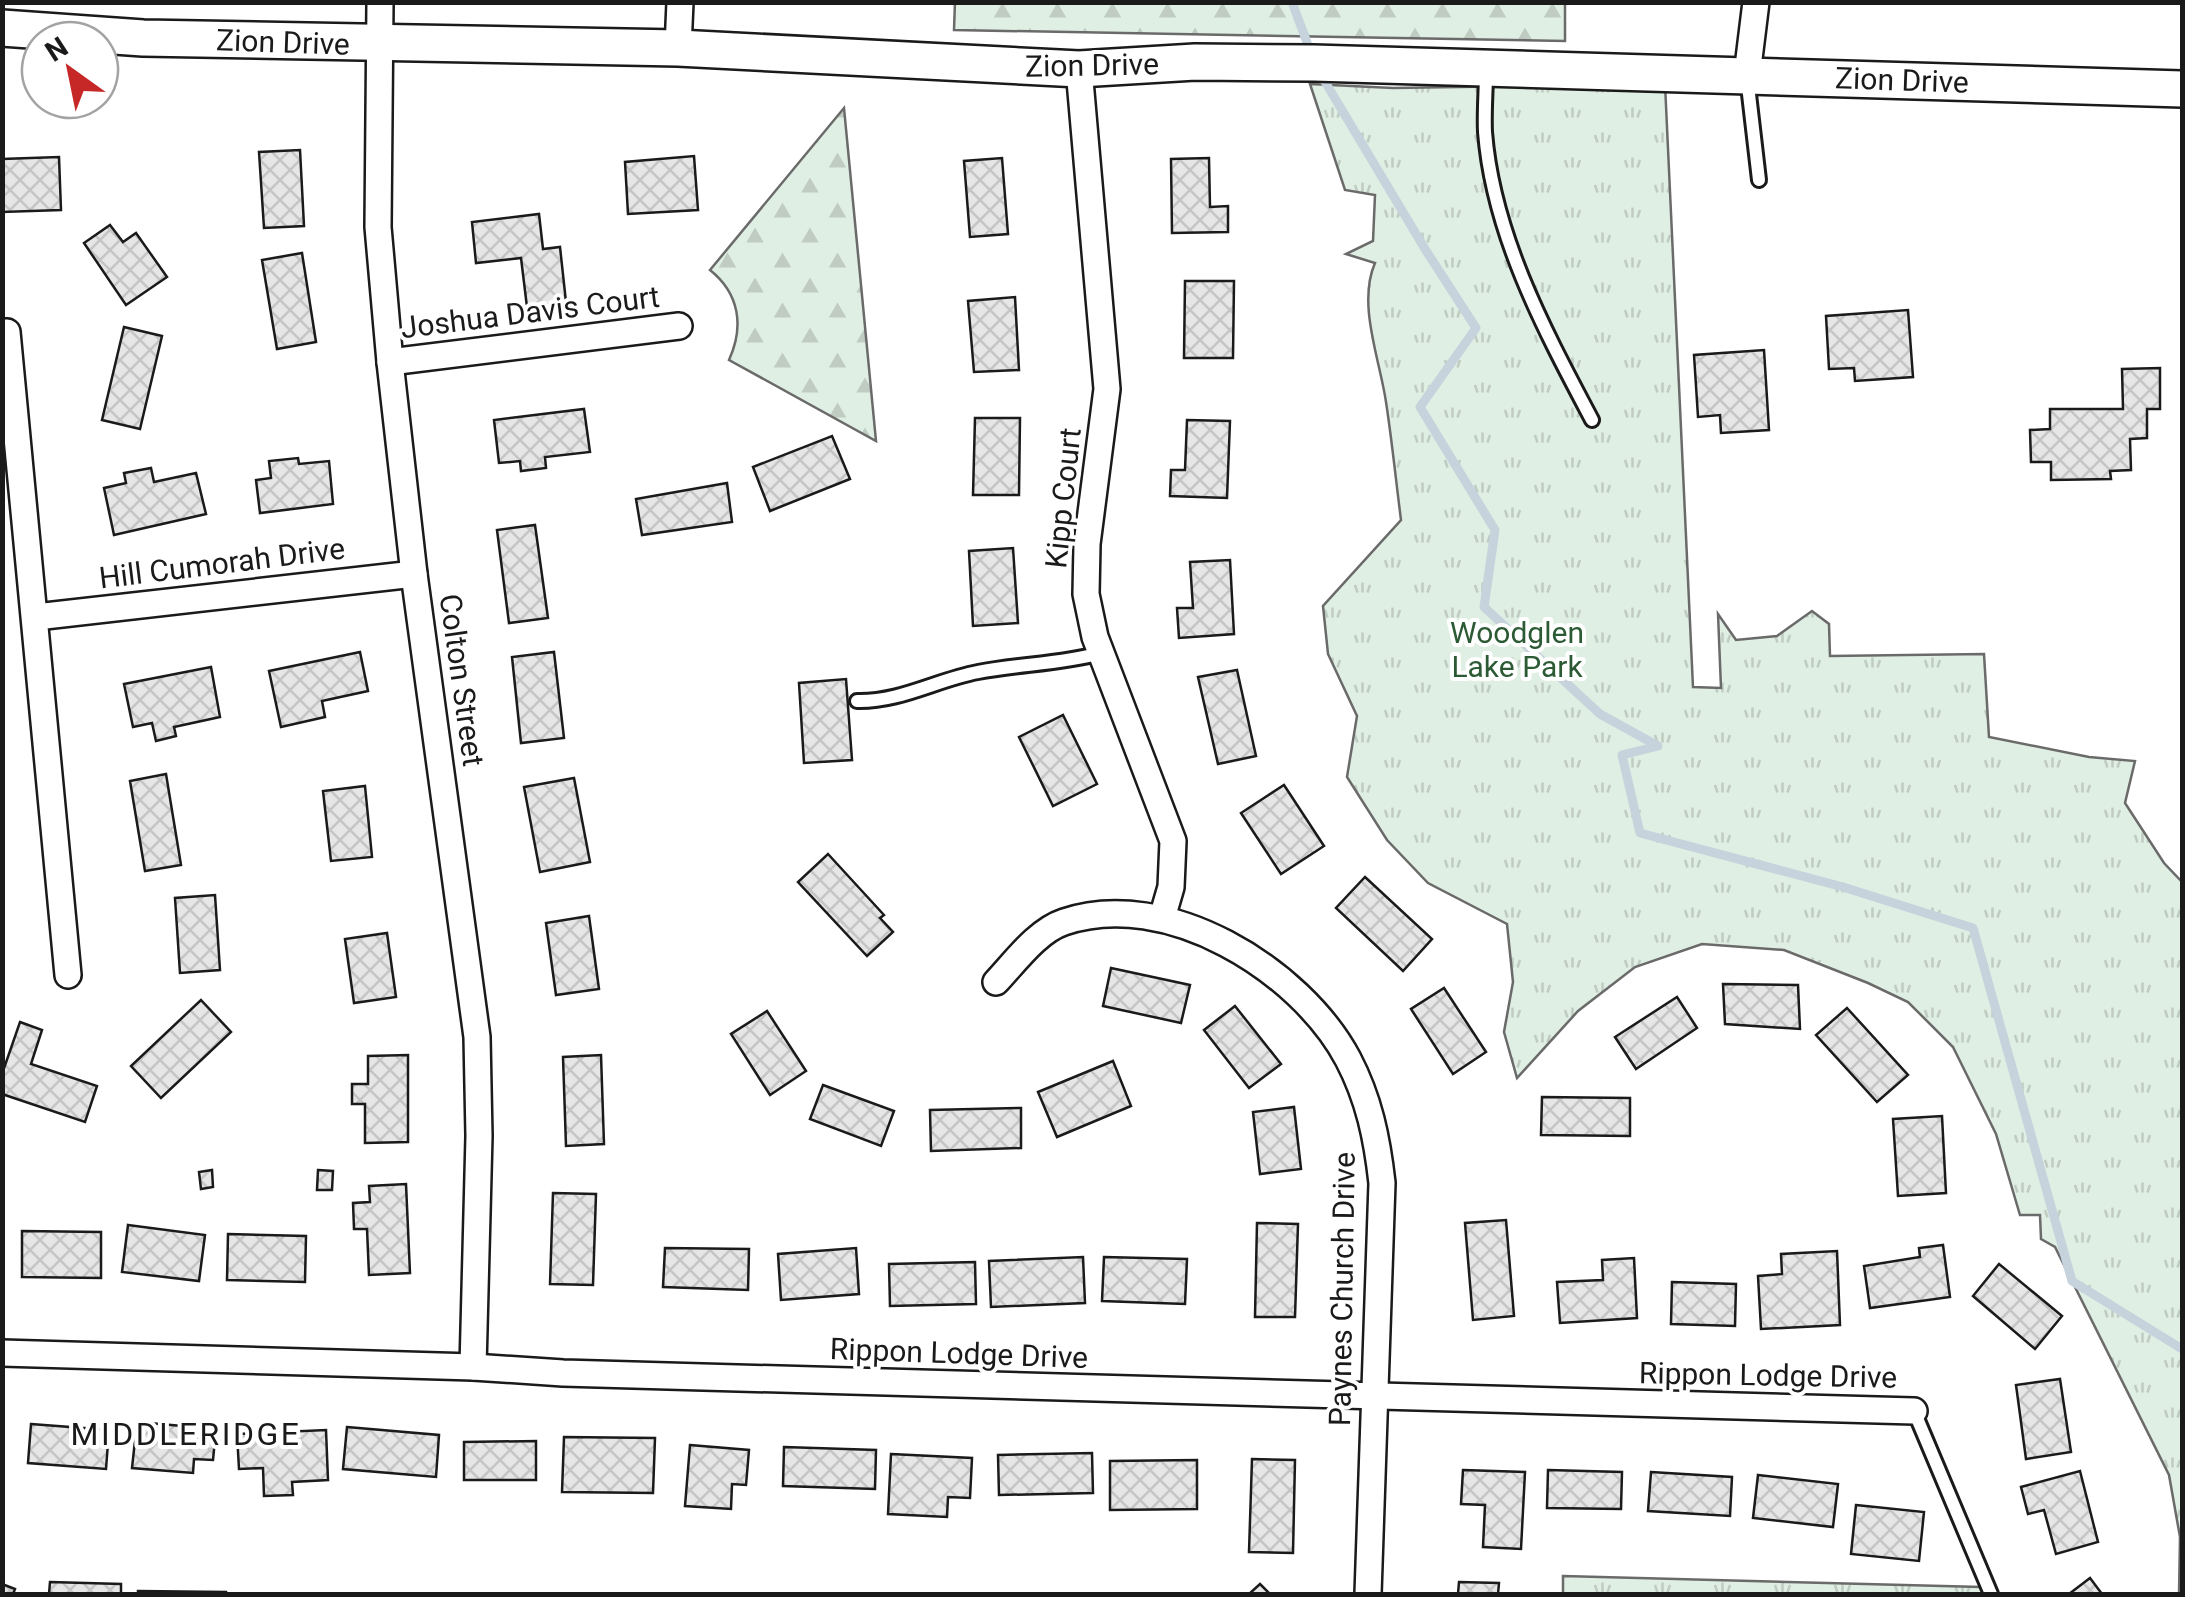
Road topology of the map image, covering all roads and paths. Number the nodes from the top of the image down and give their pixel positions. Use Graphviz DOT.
graph roads {
  1 [pos="380,2"];
  2 [pos="680,2"];
  3 [pos="1756,2"];
  4 [pos="2,28"];
  5 [pos="379,45"];
  6 [pos="678,48"];
  7 [pos="1486,68"];
  8 [pos="1078,69"];
  9 [pos="1746,75"];
  10 [pos="2182,88"];
  11 [pos="1759,180"];
  12 [pos="678,326"];
  13 [pos="7,332"];
  14 [pos="390,362"];
  15 [pos="1592,420"];
  16 [pos="414,574"];
  17 [pos="36,617"];
  18 [pos="1102,653"];
  19 [pos="857,702"];
  20 [pos="1162,918"];
  21 [pos="68,975"];
  22 [pos="996,982"];
  23 [pos="2,1353"];
  24 [pos="473,1367"];
  25 [pos="1374,1398"];
  26 [pos="1914,1411"];
  27 [pos="1368,1594"];
  28 [pos="1991,1594"];
  1 -- 5 [label="street, Colton Street"];
  2 -- 6 [label="street"];
  3 -- 9 [label="street"];
  4 -- 5 [label="main road, Zion Drive"];
  5 -- 6 [label="main road, Zion Drive"];
  5 -- 14 [label="street, Colton Street"];
  6 -- 8 [label="main road, Zion Drive"];
  7 -- 8 [label="main road, Zion Drive"];
  7 -- 9 [label="main road, Zion Drive"];
  7 -- 15 [label="lane"];
  8 -- 18 [label="street, Kipp Court"];
  9 -- 10 [label="main road, Zion Drive"];
  9 -- 11 [label="lane"];
  12 -- 14 [label="street, Joshua Davis Court"];
  13 -- 17 [label="street"];
  14 -- 16 [label="street, Colton Street"];
  16 -- 17 [label="street, Hill Cumorah Drive"];
  16 -- 24 [label="street, Colton Street"];
  17 -- 21 [label="street"];
  18 -- 19 [label="lane"];
  18 -- 20 [label="street, Kipp Court"];
  20 -- 22 [label="street, Paynes Church Drive"];
  20 -- 25 [label="street, Paynes Church Drive"];
  23 -- 24 [label="street, Rippon Lodge Drive"];
  24 -- 25 [label="street, Rippon Lodge Drive"];
  25 -- 26 [label="street, Rippon Lodge Drive"];
  25 -- 27 [label="street, Paynes Church Drive"];
  26 -- 28 [label="lane"];
}
